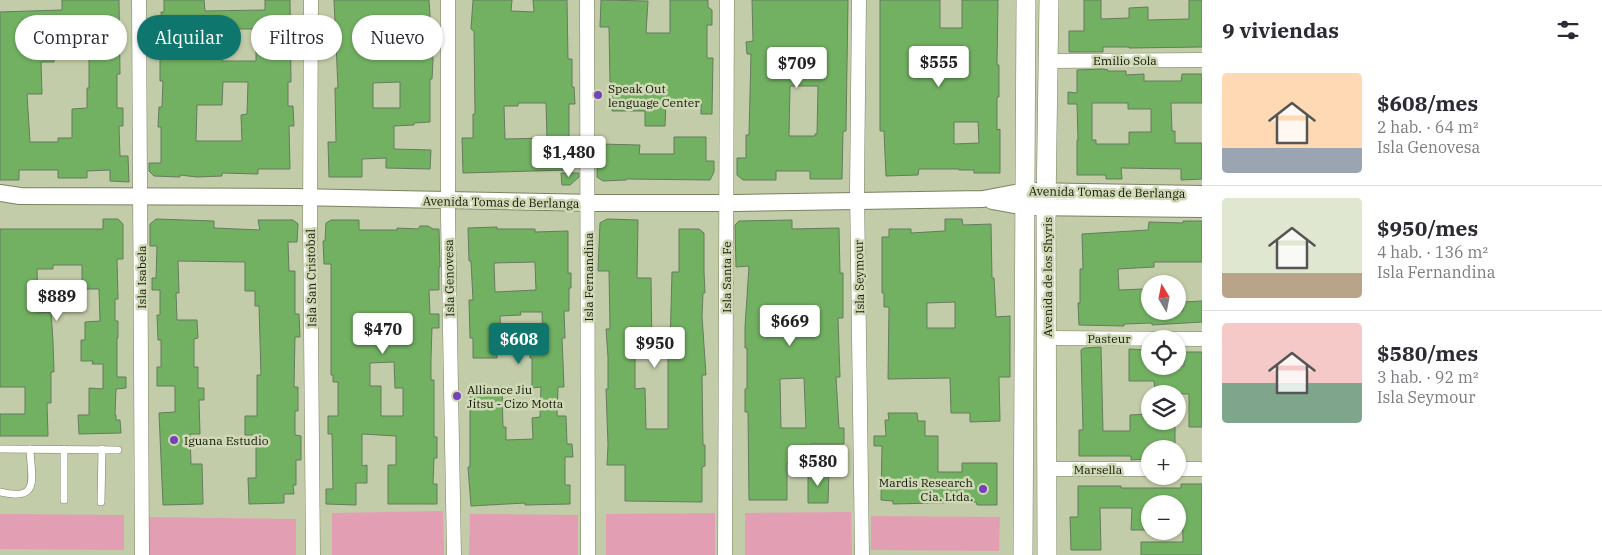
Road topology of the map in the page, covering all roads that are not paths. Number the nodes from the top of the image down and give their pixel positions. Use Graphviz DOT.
graph roads {
  1 [pos="139,0"];
  2 [pos="311,0"];
  3 [pos="448,0"];
  4 [pos="587,0"];
  5 [pos="727,0"];
  6 [pos="859,0"];
  7 [pos="1026,0"];
  8 [pos="1049,0"];
  9 [pos="1048,60"];
  10 [pos="1202,60"];
  11 [pos="0,193"];
  12 [pos="1202,194"];
  13 [pos="20,196"];
  14 [pos="141,197"];
  15 [pos="310,198"];
  16 [pos="1025,199"];
  17 [pos="1047,199"];
  18 [pos="0,200"];
  19 [pos="448,201"];
  20 [pos="858,201"];
  21 [pos="588,203"];
  22 [pos="727,203"];
  23 [pos="1202,209"];
  24 [pos="1047,338"];
  25 [pos="1202,339"];
  26 [pos="0,449"];
  27 [pos="30,449"];
  28 [pos="64,449"];
  29 [pos="102,450"];
  30 [pos="118,450"];
  31 [pos="1047,469"];
  32 [pos="1141,469"];
  33 [pos="1186,469"];
  34 [pos="1202,469"];
  35 [pos="0,492"];
  36 [pos="64,500"];
  37 [pos="101,502"];
  38 [pos="142,555"];
  39 [pos="313,555"];
  40 [pos="454,555"];
  41 [pos="588,555"];
  42 [pos="725,555"];
  43 [pos="862,555"];
  44 [pos="1023,555"];
  45 [pos="1047,555"];
  1 -- 14 [label="street, Isla Isabela"];
  2 -- 15 [label="street, Isla San Cristobal"];
  3 -- 19 [label="street, Isla Genovesa"];
  4 -- 21 [label="street, Isla Fernandina"];
  5 -- 22 [label="street, Isla Santa Fe"];
  6 -- 20 [label="street, Isla Seymour"];
  7 -- 16 [label="main road, Avenida de los Shyris"];
  8 -- 9 [label="main road, Avenida de los Shyris"];
  9 -- 10 [label="street, Emilio Sola"];
  9 -- 17 [label="main road, Avenida de los Shyris"];
  11 -- 13 [label="street, Avenida Tomas de Berlanga"];
  12 -- 17 [label="street, Avenida Tomas de Berlanga"];
  13 -- 14 [label="street, Avenida Tomas de Berlanga"];
  13 -- 18 [label="street, Avenida Tomas de Berlanga"];
  14 -- 15 [label="street, Avenida Tomas de Berlanga"];
  14 -- 38 [label="street, Isla Isabela"];
  15 -- 19 [label="street, Avenida Tomas de Berlanga"];
  15 -- 39 [label="street, Isla San Cristobal"];
  16 -- 17 [label="street, Avenida Tomas de Berlanga"];
  16 -- 20 [label="street, Avenida Tomas de Berlanga"];
  16 -- 44 [label="main road, Avenida de los Shyris"];
  17 -- 23 [label="street, Avenida Tomas de Berlanga"];
  17 -- 24 [label="main road, Avenida de los Shyris"];
  19 -- 21 [label="street, Avenida Tomas de Berlanga"];
  19 -- 40 [label="street, Isla Genovesa"];
  20 -- 22 [label="street, Avenida Tomas de Berlanga"];
  20 -- 43 [label="street, Isla Seymour"];
  21 -- 22 [label="street, Avenida Tomas de Berlanga"];
  21 -- 41 [label="street, Isla Fernandina"];
  22 -- 42 [label="street, Isla Santa Fe"];
  24 -- 25 [label="street, Pasteur"];
  24 -- 31 [label="main road, Avenida de los Shyris"];
  26 -- 27 [label="lane"];
  27 -- 28 [label="lane"];
  27 -- 35 [label="lane"];
  28 -- 29 [label="lane"];
  28 -- 36 [label="lane"];
  29 -- 30 [label="lane"];
  29 -- 37 [label="lane"];
  31 -- 32 [label="street, Marsella"];
  31 -- 45 [label="main road, Avenida de los Shyris"];
  33 -- 34 [label="street"];
}
